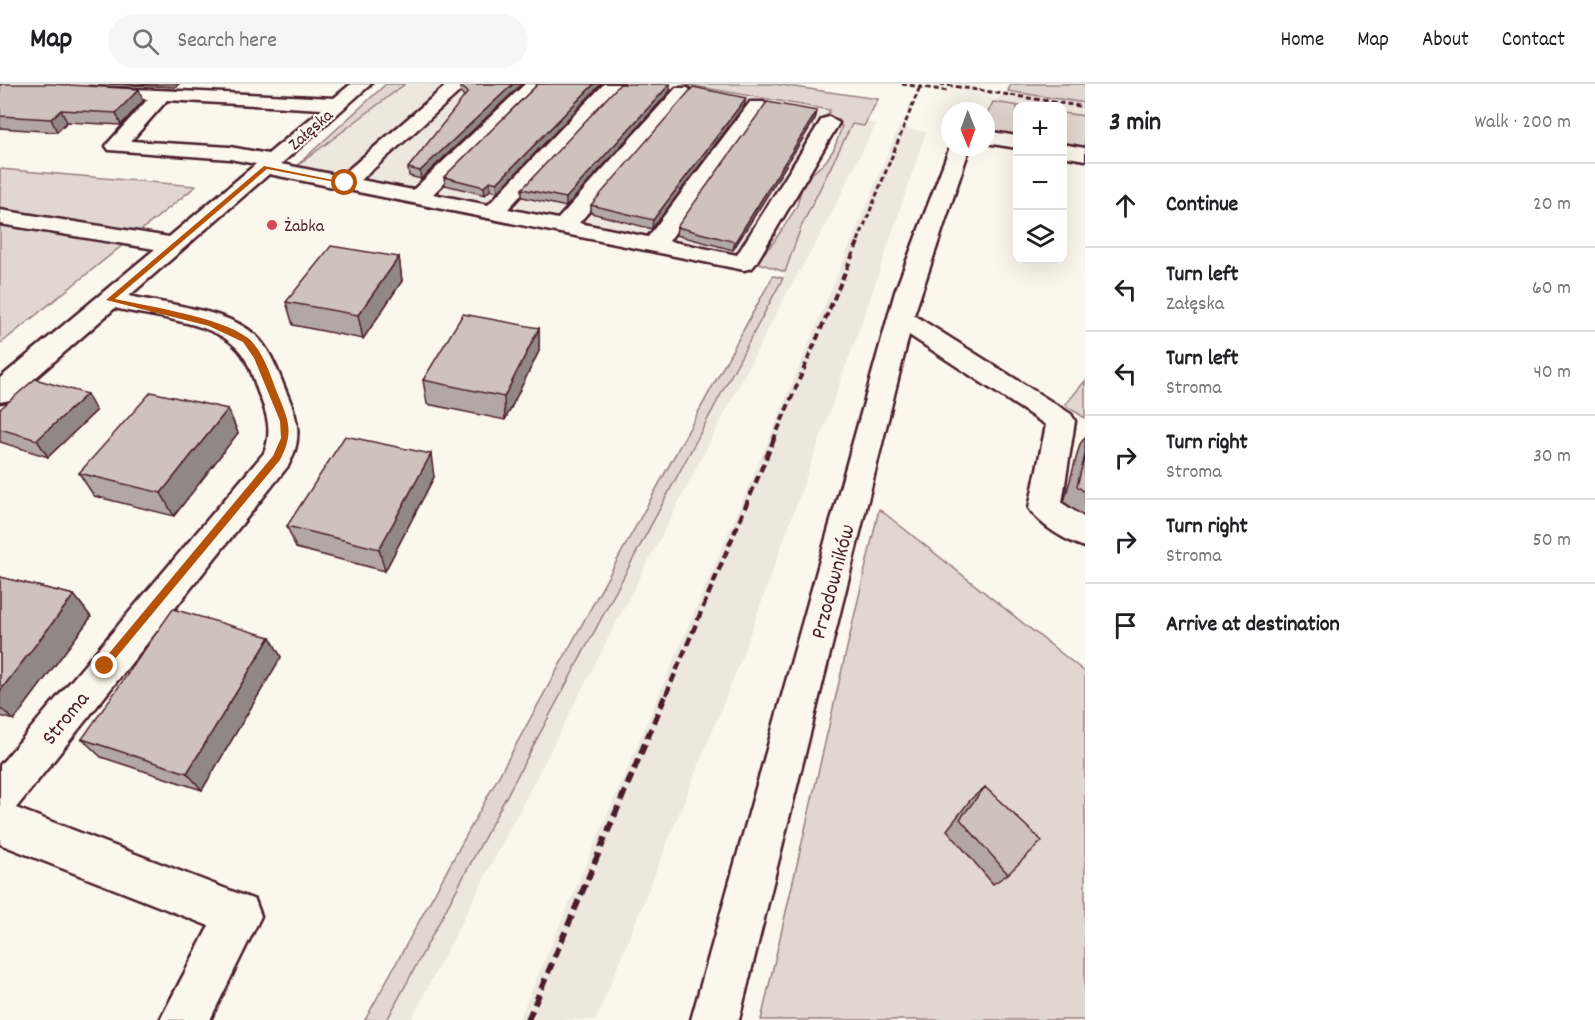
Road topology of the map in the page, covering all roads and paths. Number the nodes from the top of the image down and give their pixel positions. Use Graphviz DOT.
graph roads {
  1 [pos="362,84"];
  2 [pos="459,84"];
  3 [pos="535,84"];
  4 [pos="614,84"];
  5 [pos="81,91"];
  6 [pos="682,92"];
  7 [pos="162,95"];
  8 [pos="339,104"];
  9 [pos="757,106"];
  10 [pos="829,123"];
  11 [pos="995,138"];
  12 [pos="1013,141"];
  13 [pos="1067,151"];
  14 [pos="1085,154"];
  15 [pos="957,156"];
  16 [pos="269,164"];
  17 [pos="345,183"];
  18 [pos="417,198"];
  19 [pos="493,213"];
  20 [pos="0,217"];
  21 [pos="564,226"];
  22 [pos="655,244"];
  23 [pos="176,245"];
  24 [pos="110,300"];
  25 [pos="900,318"];
  26 [pos="0,393"];
  27 [pos="1085,534"];
  28 [pos="0,796"];
  29 [pos="0,824"];
  30 [pos="184,1020"];
  31 [pos="715,1020"];
  1 -- 8 [label="street, Załęska"];
  2 -- 17 [label="street"];
  3 -- 18 [label="street"];
  4 -- 19 [label="street"];
  5 -- 7 [label="street"];
  6 -- 21 [label="street"];
  7 -- 8 [label="street"];
  7 -- 16 [label="street"];
  8 -- 16 [label="street, Załęska"];
  9 -- 22 [label="street"];
  10 -- 22 [label="street"];
  11 -- 12 [label="street"];
  13 -- 14 [label="street"];
  15 -- 25 [label="street, Przodowników"];
  16 -- 17 [label="street"];
  16 -- 23 [label="street, Załęska"];
  17 -- 18 [label="street"];
  18 -- 19 [label="street"];
  19 -- 21 [label="street"];
  20 -- 23 [label="street"];
  21 -- 22 [label="street"];
  23 -- 24 [label="street, Załęska"];
  24 -- 26 [label="street, Załęska"];
  24 -- 28 [label="street, Stroma"];
  25 -- 27 [label="street"];
  25 -- 31 [label="street, Przodowników"];
  29 -- 30 [label="street"];
}
